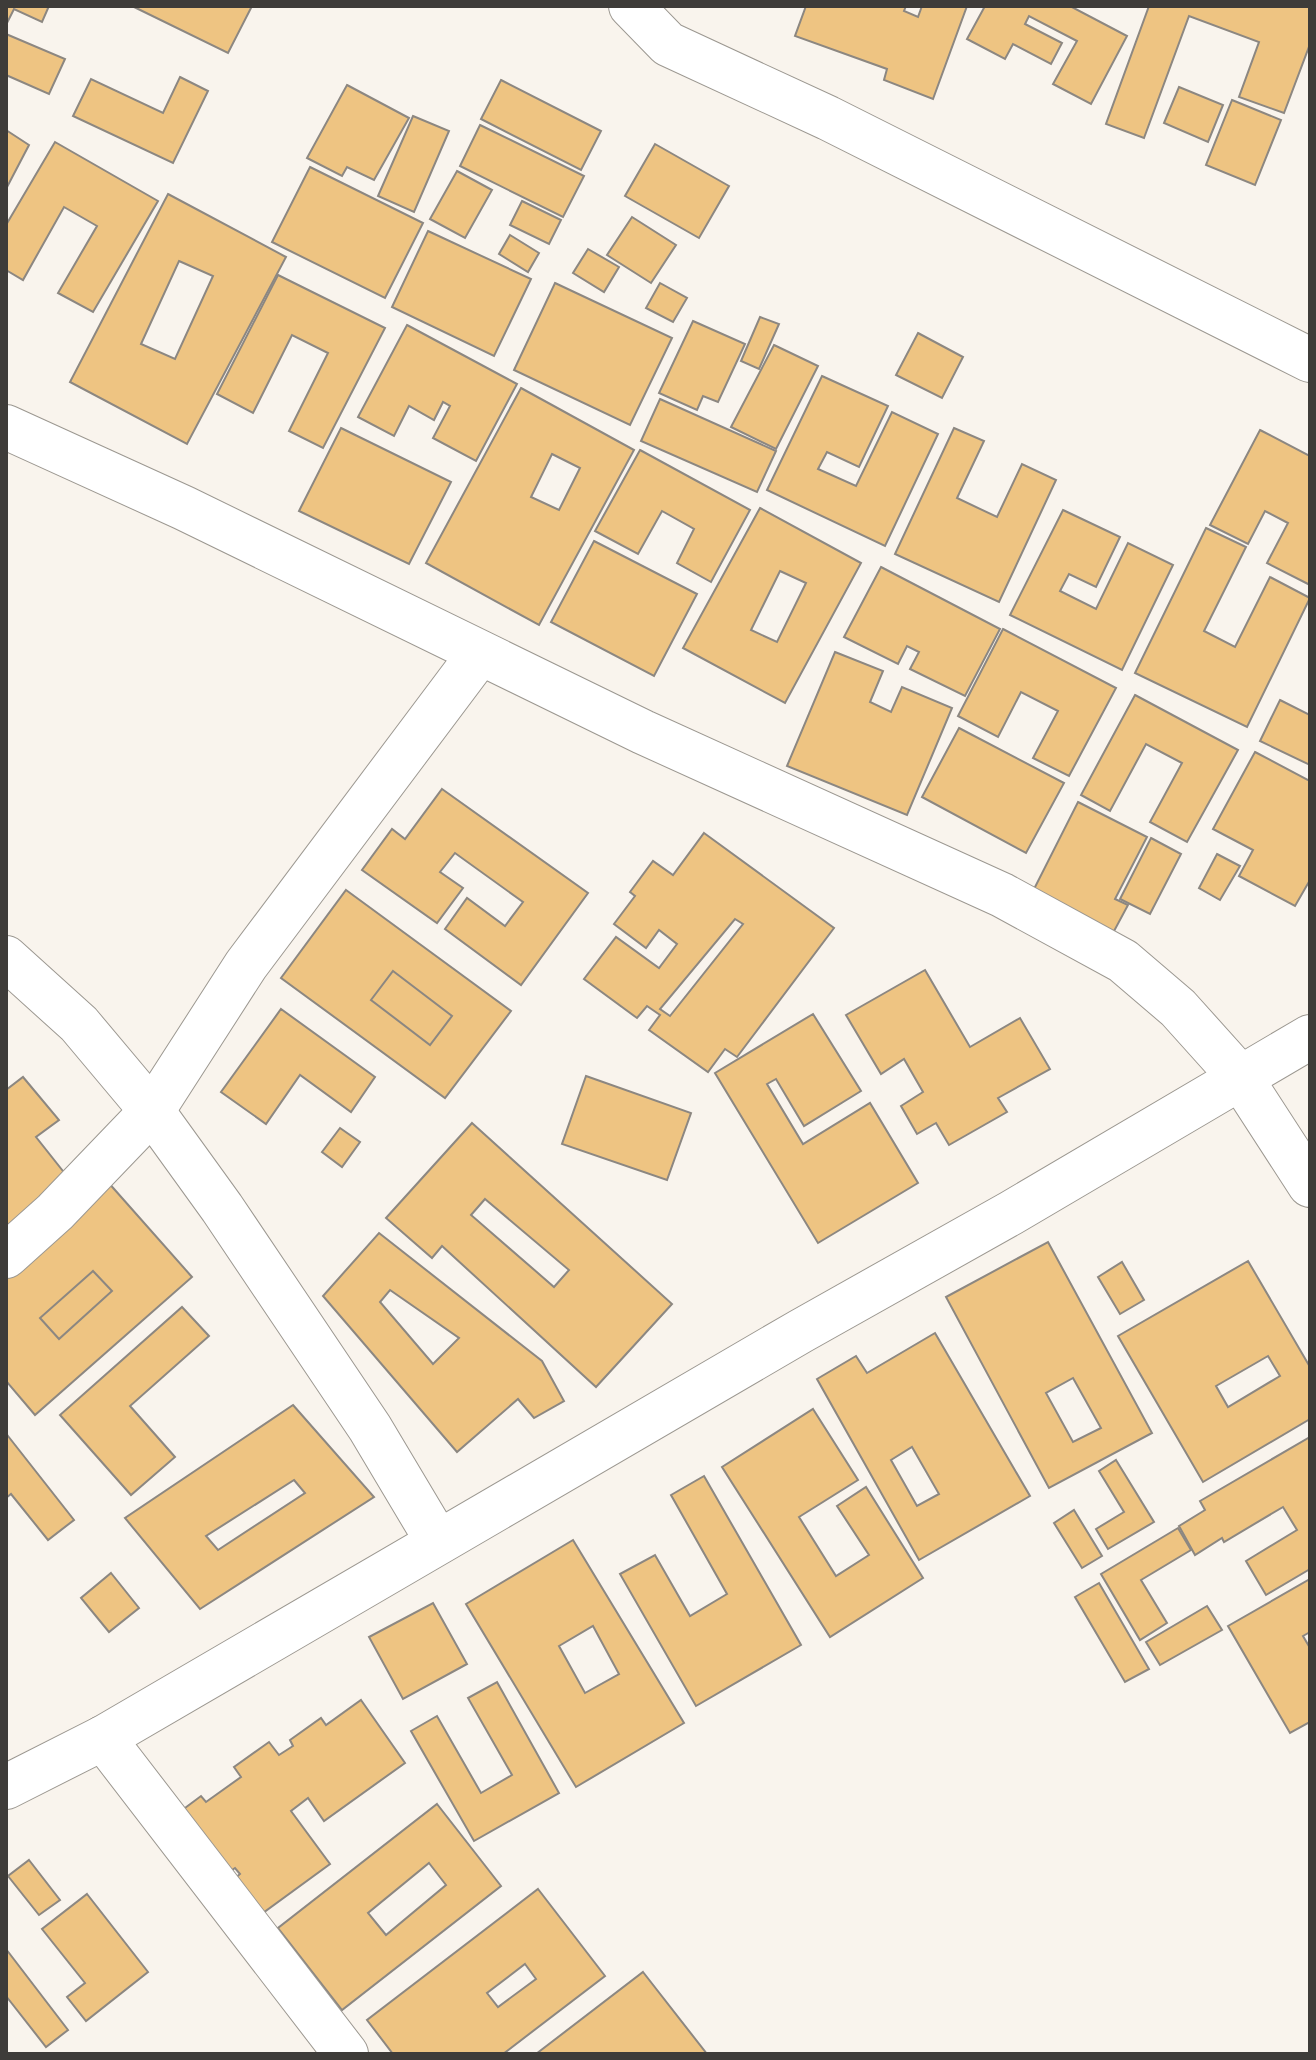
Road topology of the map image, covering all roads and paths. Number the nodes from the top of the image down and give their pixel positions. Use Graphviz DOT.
graph roads {
  1 [pos="631,6"];
  2 [pos="1310,360"];
  3 [pos="6,427"];
  4 [pos="480,653"];
  5 [pos="6,958"];
  6 [pos="1310,1037"];
  7 [pos="1240,1077"];
  8 [pos="152,1111"];
  9 [pos="1310,1185"];
  10 [pos="6,1256"];
  11 [pos="438,1542"];
  12 [pos="103,1738"];
  13 [pos="6,1787"];
  14 [pos="346,2054"];
  1 -- 2 [label="street"];
  3 -- 4 [label="street"];
  4 -- 7 [label="street"];
  4 -- 8 [label="street"];
  5 -- 8 [label="street"];
  6 -- 7 [label="street"];
  7 -- 9 [label="street"];
  7 -- 11 [label="street"];
  8 -- 10 [label="street"];
  8 -- 11 [label="street"];
  11 -- 12 [label="street"];
  12 -- 13 [label="street"];
  12 -- 14 [label="street"];
}
